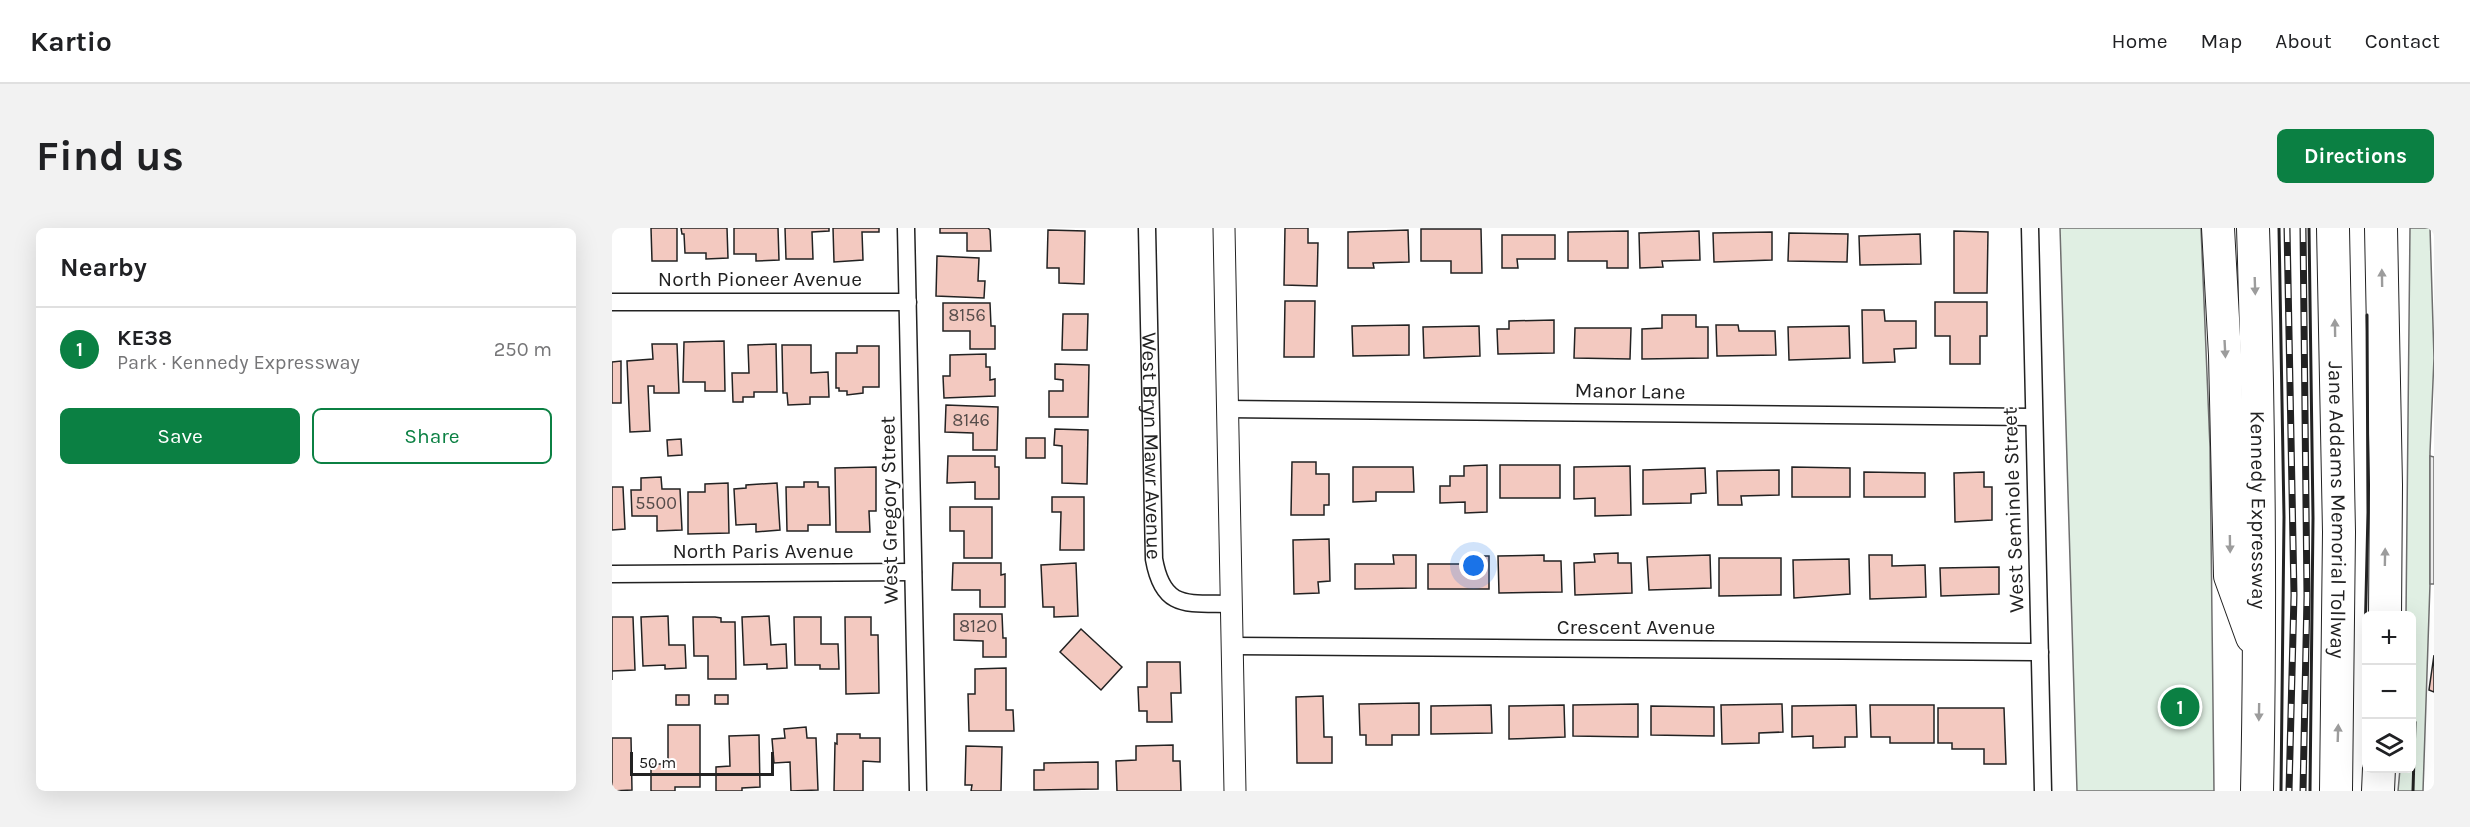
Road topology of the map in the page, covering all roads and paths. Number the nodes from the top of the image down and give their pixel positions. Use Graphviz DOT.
graph roads {
  1 [pos="906,228"];
  2 [pos="1147,228"];
  3 [pos="1224,228"];
  4 [pos="2030,228"];
  5 [pos="2218,228"];
  6 [pos="2253,228"];
  7 [pos="2333,228"];
  8 [pos="2382,232"];
  9 [pos="612,302"];
  10 [pos="908,302"];
  11 [pos="1227,409"];
  12 [pos="2033,417"];
  13 [pos="913,572"];
  14 [pos="612,574"];
  15 [pos="1231,604"];
  16 [pos="2385,611"];
  17 [pos="1232,646"];
  18 [pos="2040,652"];
  19 [pos="2260,661"];
  20 [pos="2379,773"];
  21 [pos="918,791"];
  22 [pos="1235,791"];
  23 [pos="2043,791"];
  24 [pos="2257,791"];
  25 [pos="2336,791"];
  26 [pos="2378,791"];
  1 -- 10 [label="street, West Gregory Street"];
  2 -- 15 [label="street, West Bryn Mawr Avenue"];
  3 -- 11 [label="street"];
  4 -- 12 [label="street, West Seminole Street"];
  5 -- 19 [label="highway, one-way"];
  6 -- 19 [label="highway, Kennedy Expressway, one-way"];
  25 -- 7 [label="highway, Jane Addams Memorial Tollway, one-way"];
  16 -- 8 [label="highway, one-way"];
  9 -- 10 [label="street, North Pioneer Avenue"];
  10 -- 13 [label="street, West Gregory Street"];
  11 -- 12 [label="street, Manor Lane"];
  11 -- 15 [label="street"];
  12 -- 18 [label="street, West Seminole Street"];
  13 -- 14 [label="street, North Paris Avenue"];
  13 -- 21 [label="street, West Gregory Street"];
  15 -- 17 [label="street"];
  17 -- 18 [label="street, Crescent Avenue"];
  17 -- 22 [label="street"];
  18 -- 23 [label="street, West Seminole Street"];
  19 -- 24 [label="highway, Kennedy Expressway, one-way"];
  20 -- 26 [label="highway"];
}
